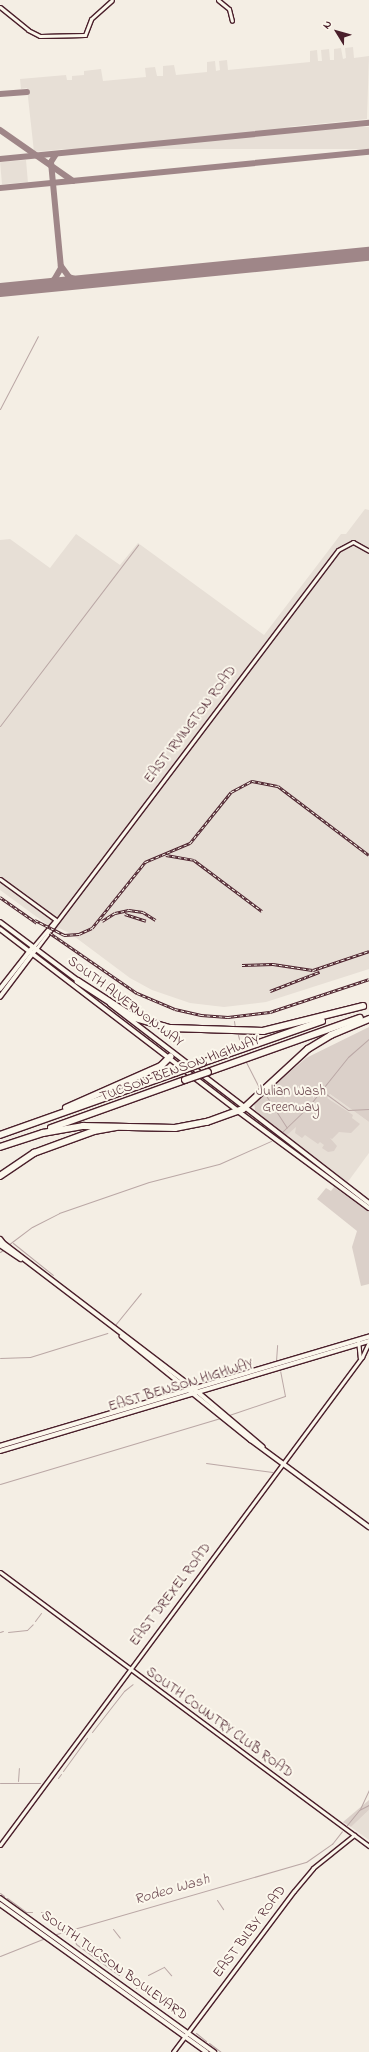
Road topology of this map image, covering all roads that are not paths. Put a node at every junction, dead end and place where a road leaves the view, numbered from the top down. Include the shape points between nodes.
1 (112, 0) edge
2 (218, 0) edge
3 (0, 7) edge
4 (232, 21) dead end
5 (369, 551) edge
6 (0, 879) edge
7 (47, 913) junction
8 (56, 920) junction
9 (0, 922) edge
10 (50, 925) junction
11 (0, 929) edge
12 (33, 950) junction
13 (78, 981) junction
14 (0, 989) edge
15 (0, 997) edge
16 (366, 1005) edge
17 (369, 1015) edge
18 (369, 1019) edge
19 (170, 1057) junction
20 (244, 1107) junction
21 (238, 1111) junction
22 (36, 1122) junction
23 (137, 1126) junction
24 (0, 1135) edge
25 (0, 1146) edge
26 (0, 1176) edge
27 (369, 1203) edge
28 (369, 1208) edge
29 (1, 1243) edge
30 (122, 1336) junction
31 (369, 1337) edge
32 (369, 1341) edge
33 (358, 1342) junction
34 (360, 1360) junction
35 (176, 1379) junction
36 (218, 1386) junction
37 (194, 1389) junction
38 (190, 1390) junction
39 (199, 1392) junction
40 (194, 1394) junction
41 (174, 1395) junction
42 (211, 1402) junction
43 (115, 1415) junction
44 (0, 1446) edge
45 (263, 1447) junction
46 (0, 1451) edge
47 (283, 1463) junction
48 (369, 1527) edge
49 (0, 1572) edge
50 (129, 1670) junction
51 (354, 1835) junction
52 (0, 1845) edge
53 (369, 1846) edge
54 (0, 1898) edge
55 (0, 1904) edge
56 (187, 2035) junction
57 (174, 2052) edge
58 (207, 2052) edge
59 (214, 2052) edge

1 - 3 street via 91,19 85,35 40,36 28,30
2 - 4 street via 230,9
5 - 8 street, EAST IRVINGTON ROAD via 353,542 344,544
6 - 7 street
7 - 8 street
7 - 10 street
8 - 10 street, EAST IRVINGTON ROAD
8 - 12 street, EAST IRVINGTON ROAD
9 - 12 main road, SOUTH ALVERNON WAY
10 - 12 street, EAST IRVINGTON ROAD
11 - 12 main road, SOUTH ALVERNON WAY
12 - 13 main road, SOUTH ALVERNON WAY
12 - 14 main road, EAST IRVINGTON ROAD
12 - 15 main road, EAST IRVINGTON ROAD
12 - 19 main road, SOUTH ALVERNON WAY
13 - 16 highway via 135,1018 170,1028 263,1031
13 - 20 main road, SOUTH ALVERNON WAY
16 - 22 highway, TUCSON–BENSON HIGHWAY, bridge
17 - 25 highway, TUCSON–BENSON HIGHWAY, bridge
18 - 20 highway via 331,1035 308,1049
19 - 21 main road, SOUTH ALVERNON WAY
19 - 22 highway via 161,1066
20 - 21 highway
20 - 27 main road, SOUTH ALVERNON WAY
21 - 23 highway via 183,1127
21 - 28 main road, SOUTH ALVERNON WAY
22 - 24 highway, TUCSON–BENSON HIGHWAY
23 - 25 highway via 98,1124 65,1128
23 - 26 highway via 102,1129 63,1142 26,1157
29 - 30 main road
30 - 35 main road
30 - 37 main road
31 - 33 main road, EAST BENSON HIGHWAY
32 - 33 main road, EAST BENSON HIGHWAY
32 - 34 street, EAST DREXEL ROAD
33 - 34 street
33 - 36 main road, EAST BENSON HIGHWAY
33 - 37 main road, EAST BENSON HIGHWAY
34 - 47 street, EAST DREXEL ROAD
35 - 38 main road
35 - 41 main road via 181,1389
36 - 39 main road, EAST BENSON HIGHWAY
36 - 42 main road via 208,1392
37 - 38 main road, EAST BENSON HIGHWAY
37 - 39 main road
38 - 40 main road
38 - 41 main road, EAST BENSON HIGHWAY
39 - 40 main road, EAST BENSON HIGHWAY
39 - 42 main road
40 - 43 main road, EAST BENSON HIGHWAY
40 - 45 main road
41 - 43 main road, EAST BENSON HIGHWAY
42 - 45 main road
43 - 44 main road, EAST BENSON HIGHWAY
43 - 46 main road, EAST BENSON HIGHWAY
45 - 47 main road
47 - 48 main road
47 - 50 street, EAST DREXEL ROAD
49 - 50 street, SOUTH COUNTRY CLUB ROAD
50 - 51 street, SOUTH COUNTRY CLUB ROAD
50 - 52 street, EAST DREXEL ROAD
51 - 53 street, SOUTH COUNTRY CLUB ROAD
51 - 56 street, EAST BILBY ROAD via 312,1869
54 - 56 main road, SOUTH TUCSON BOULEVARD
55 - 56 main road, SOUTH TUCSON BOULEVARD
56 - 57 street, EAST BILBY ROAD
56 - 58 main road, SOUTH TUCSON BOULEVARD
56 - 59 main road, SOUTH TUCSON BOULEVARD

